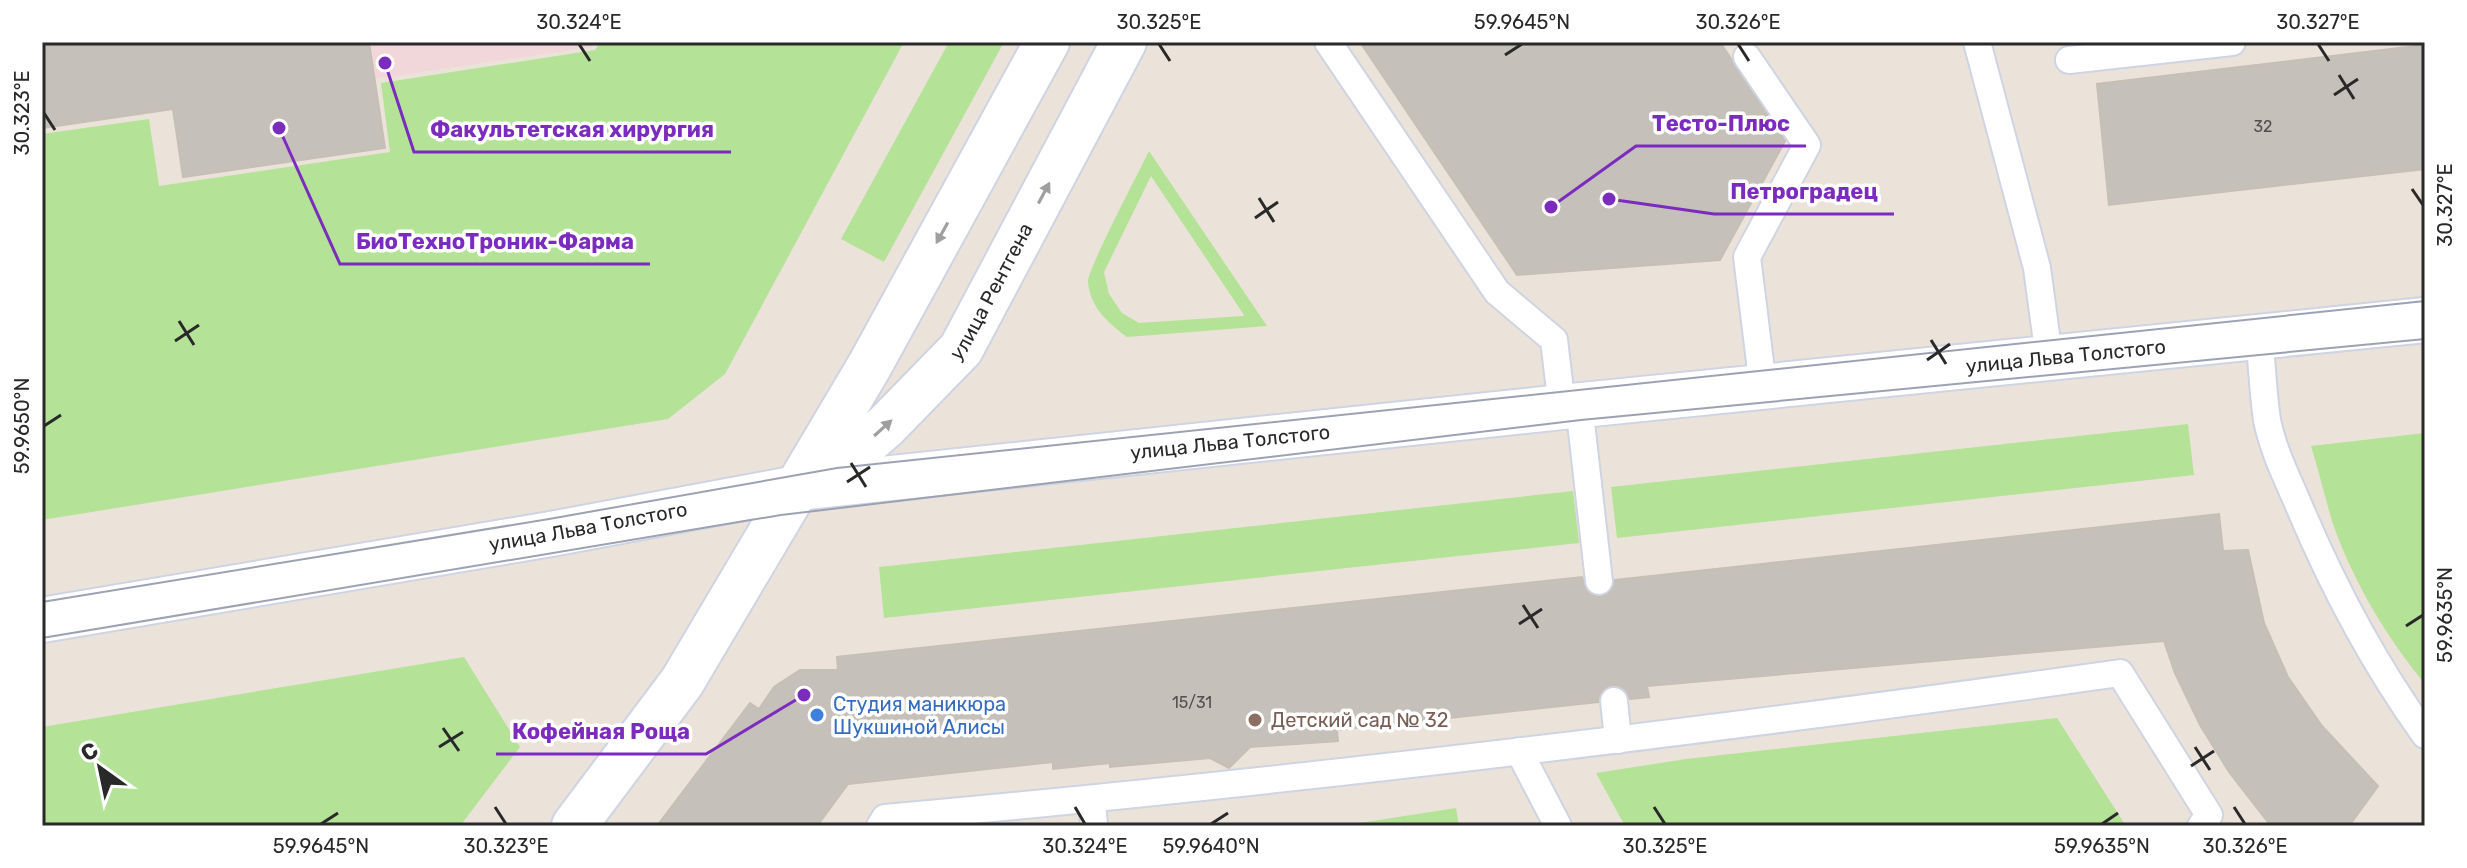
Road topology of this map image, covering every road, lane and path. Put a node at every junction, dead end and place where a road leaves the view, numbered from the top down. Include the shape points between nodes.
1 (1047, 42) edge
2 (1124, 42) edge
3 (1328, 42) edge
4 (1977, 42) edge
5 (2232, 42) edge
6 (1747, 57) dead end
7 (2069, 60) dead end
8 (2425, 320) edge
9 (2259, 335) junction
10 (2049, 357) junction
11 (1763, 386) junction
12 (1571, 406) junction
13 (797, 488) junction
14 (1599, 581) dead end
15 (42, 620) edge
16 (1614, 701) dead end
17 (2425, 735) edge
18 (1618, 740) junction
19 (1519, 751) junction
20 (1092, 800) junction
21 (574, 826) edge
22 (880, 826) edge
23 (1094, 826) edge
24 (1558, 826) edge
25 (2201, 826) edge

1 -> 13 street
13 -> 2 street, улица Рентгена via 837,468 961,349
3 - 12 lane via 1497,292 1554,340
4 - 10 lane via 2037,268
5 - 7 lane
6 - 11 lane via 1807,145 1747,257
8 - 9 street, улица Льва Толстого
9 - 10 street, улица Льва Толстого
9 - 17 lane via 2276,453 2361,636
10 - 11 street, улица Льва Толстого
11 - 12 street, улица Льва Толстого
12 - 13 street, улица Льва Толстого
12 - 14 lane
13 - 15 street, улица Льва Толстого
13 - 21 street via 682,682
16 - 18 lane
18 - 19 lane
18 - 25 lane via 2120,673 2209,815
19 - 20 lane
19 - 24 lane
20 - 22 lane via 885,818
20 - 23 lane

